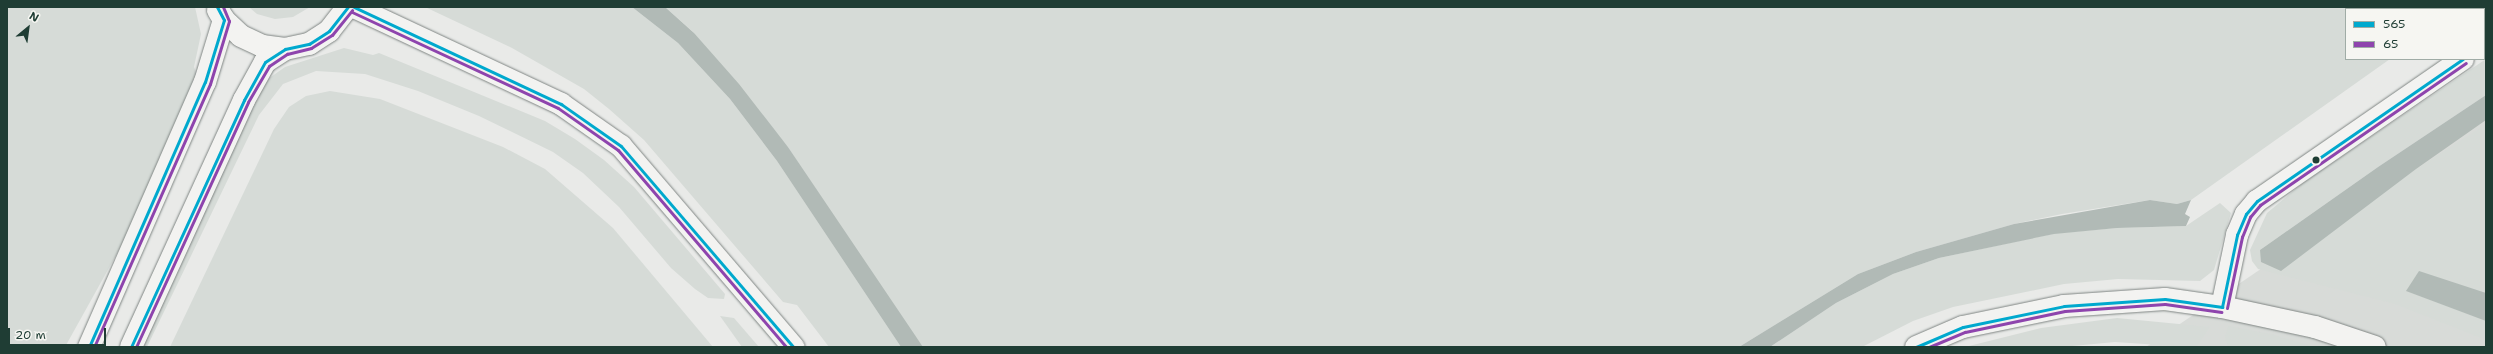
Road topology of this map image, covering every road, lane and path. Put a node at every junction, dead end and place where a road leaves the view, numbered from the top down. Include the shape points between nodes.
1 (348, 7) edge
2 (354, 7) edge
3 (220, 14) edge
4 (285, 49) junction
5 (2462, 60) edge
6 (2222, 307) junction
7 (89, 347) edge
8 (132, 347) edge
9 (793, 347) edge
10 (1916, 347) edge
11 (2375, 347) edge

1 - 4 main road via 329,31 309,44
2 - 9 main road via 561,104 621,146
3 - 4 main road via 241,36 262,46
3 - 7 main road via 206,82
4 - 8 main road via 265,62 244,100
5 - 6 main road via 2257,201 2246,214 2237,235
6 - 10 main road via 2165,299 2064,306 1963,327
6 - 11 main road via 2315,327

